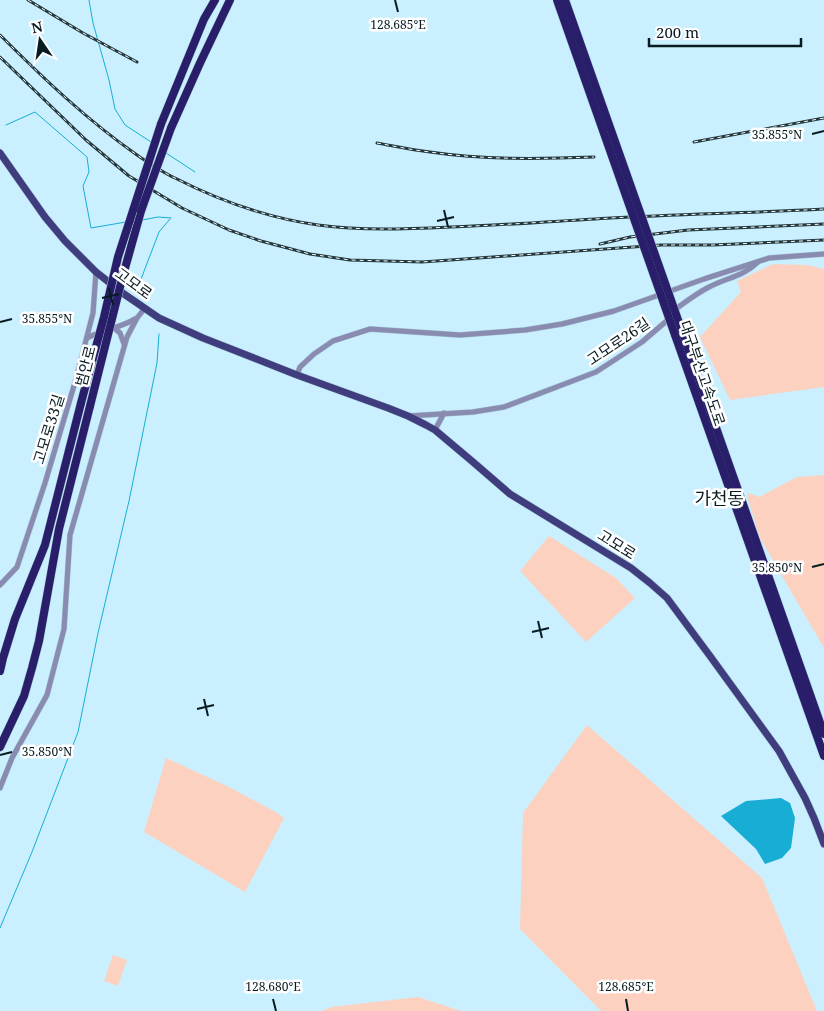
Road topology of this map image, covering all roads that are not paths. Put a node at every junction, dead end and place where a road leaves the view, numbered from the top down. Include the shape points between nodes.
1 (215, 0) edge
2 (230, 0) edge
3 (557, 0) edge
4 (565, 0) edge
5 (0, 153) edge
6 (824, 254) edge
7 (758, 261) junction
8 (96, 272) junction
9 (145, 308) junction
10 (137, 318) junction
11 (113, 328) junction
12 (679, 335) junction
13 (87, 338) junction
14 (124, 345) junction
15 (298, 375) junction
16 (444, 413) junction
17 (408, 416) junction
18 (435, 430) junction
19 (741, 509) junction
20 (0, 585) edge
21 (0, 672) edge
22 (824, 734) edge
23 (0, 747) edge
24 (824, 756) edge
25 (0, 788) edge
26 (824, 844) edge

1 - 21 highway, 범안로, bridge via 161,124 118,257 45,544 15,619
2 - 23 highway, 범안로, bridge via 171,128 141,211 59,529 32,668 24,696
3 - 12 highway, 대구부산고속도로, bridge
4 - 12 highway, 대구부산고속도로, bridge
5 - 8 main road, 고모로 via 45,217
6 - 7 street
7 - 15 street via 614,310 562,324 460,335 370,329 333,342 314,354 300,367
7 - 16 street, 고모로26길 via 751,269 709,287 683,304 642,342 596,372 504,407
8 - 9 main road, 고모로
8 - 13 street, 고모로33길 via 95,304
9 - 10 street
9 - 15 main road, 고모로 via 202,338
10 - 11 street
10 - 14 street
11 - 13 street
11 - 14 street via 120,333
12 - 19 highway, 대구부산고속도로
13 - 20 street, 고모로33길 via 16,567
14 - 25 street via 70,536 64,629 47,695 12,758
15 - 17 main road, 고모로
16 - 17 street, 고모로26길
16 - 18 street
17 - 18 main road, 고모로
18 - 26 main road, 고모로 via 510,494 631,568 667,598 779,751 805,798
19 - 22 highway, 대구부산고속도로
19 - 24 highway, 대구부산고속도로

